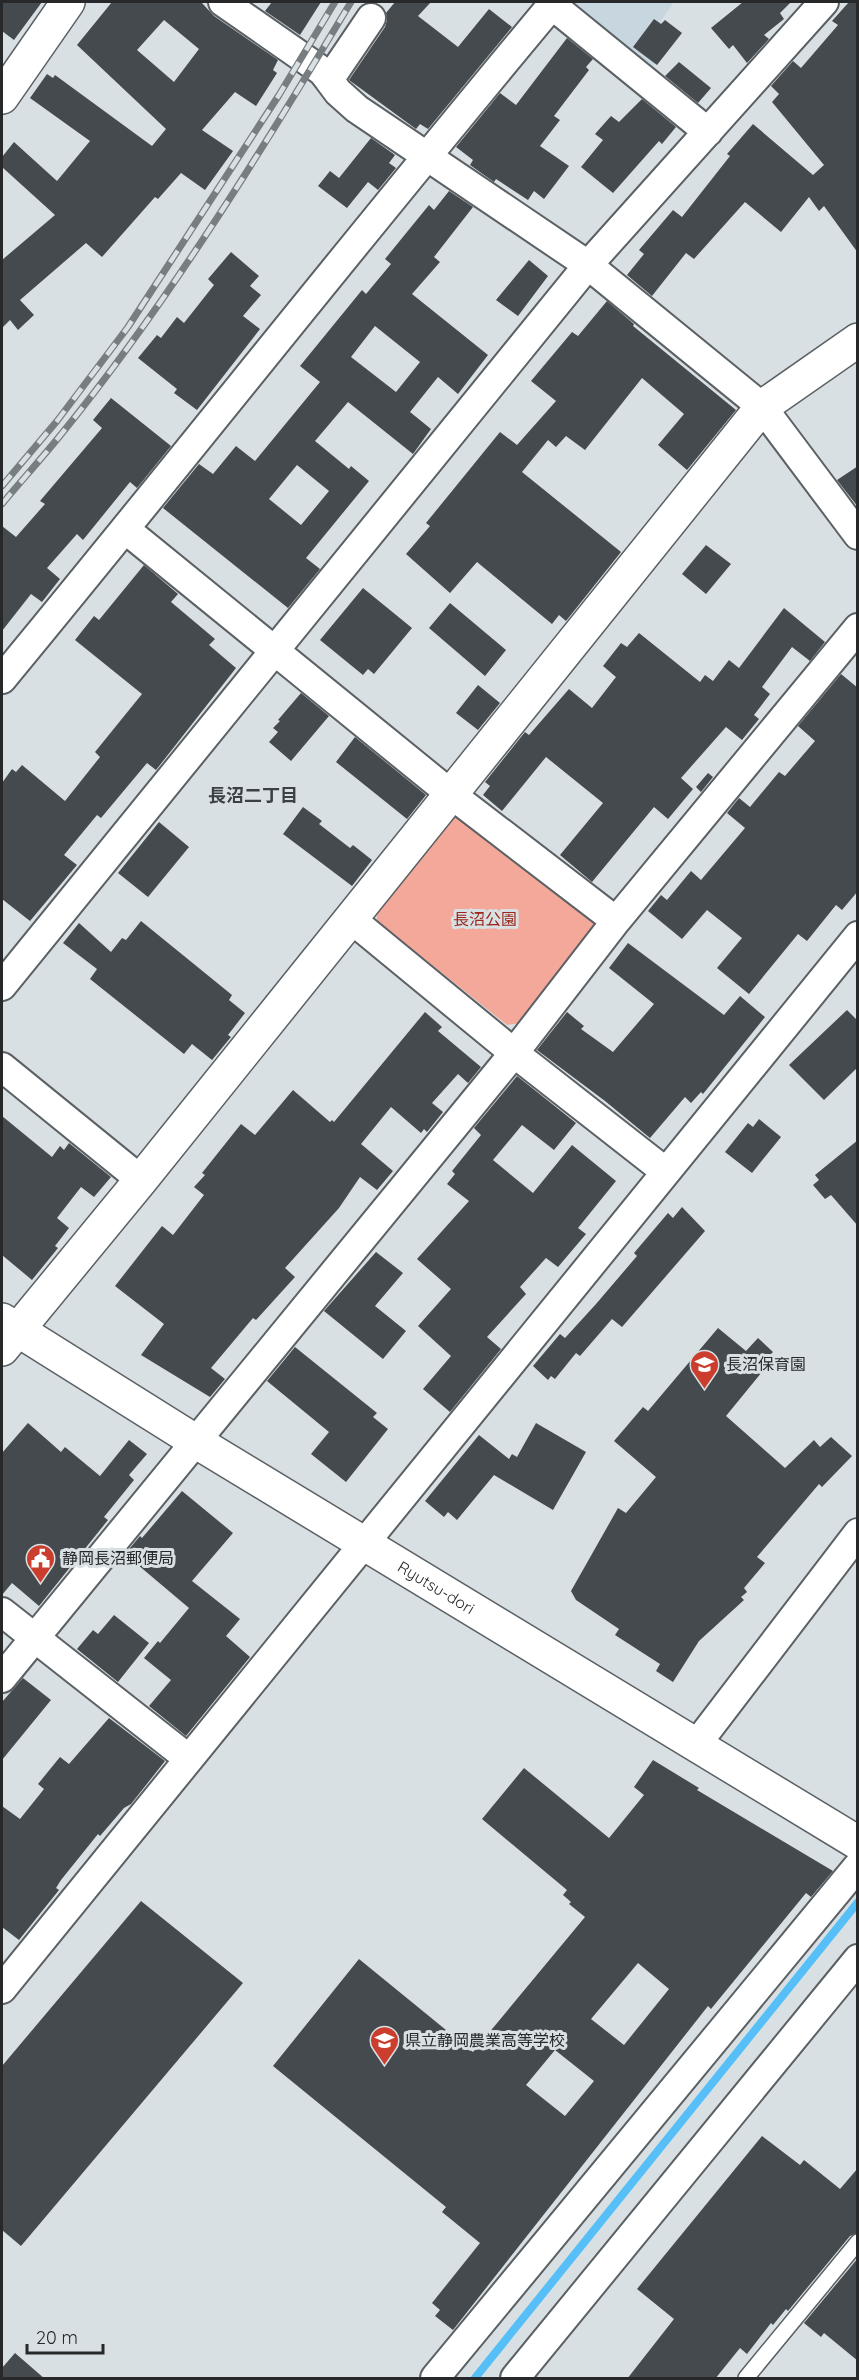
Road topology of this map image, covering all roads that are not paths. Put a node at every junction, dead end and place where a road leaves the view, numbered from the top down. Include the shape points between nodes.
1 (68, 2) edge
2 (223, 2) edge
3 (824, 2) edge
4 (371, 18) dead end
5 (329, 80) junction
6 (2, 97) edge
7 (708, 132) junction
8 (426, 155) junction
9 (588, 265) junction
10 (858, 340) edge
11 (762, 407) junction
12 (125, 529) junction
13 (858, 535) edge
14 (858, 628) edge
15 (274, 649) junction
16 (2, 679) edge
17 (452, 795) junction
18 (351, 920) junction
19 (616, 921) junction
20 (858, 936) edge
21 (2, 986) edge
22 (514, 1053) junction
23 (2, 1067) edge
24 (666, 1172) junction
25 (141, 1180) junction
26 (7, 1333) edge
27 (195, 1441) junction
28 (858, 1533) edge
29 (366, 1543) junction
30 (2, 1612) edge
31 (33, 1638) junction
32 (2, 1678) edge
33 (696, 1745) junction
34 (189, 1760) junction
35 (858, 1843) edge
36 (858, 1866) edge
37 (858, 1959) edge
38 (2, 1989) edge
39 (858, 2242) edge
40 (435, 2379) edge
41 (515, 2379) edge
42 (746, 2379) edge

1 - 6 street
2 - 5 street via 322,71
3 - 7 street
4 - 5 street
5 - 8 street via 357,110
7 - 8 street via 552,5
7 - 9 street
8 - 9 street
8 - 12 street
9 - 11 street
9 - 15 street
10 - 11 street
11 - 13 street
11 - 17 street
12 - 15 street
12 - 16 street
14 - 19 street
15 - 17 street
15 - 21 street
17 - 18 street
17 - 19 street
18 - 22 street
18 - 25 street
19 - 22 street
20 - 24 street
22 - 24 street
22 - 27 street
23 - 25 street
24 - 29 street
25 - 26 street
26 - 27 street, Ryutsu-dori
27 - 29 street, Ryutsu-dori
27 - 31 street
28 - 33 street
29 - 33 street, Ryutsu-dori
29 - 34 street
30 - 31 street
31 - 32 street
31 - 34 street
33 - 35 street, Ryutsu-dori
34 - 38 street
36 - 40 street
37 - 41 street
39 - 42 lane

